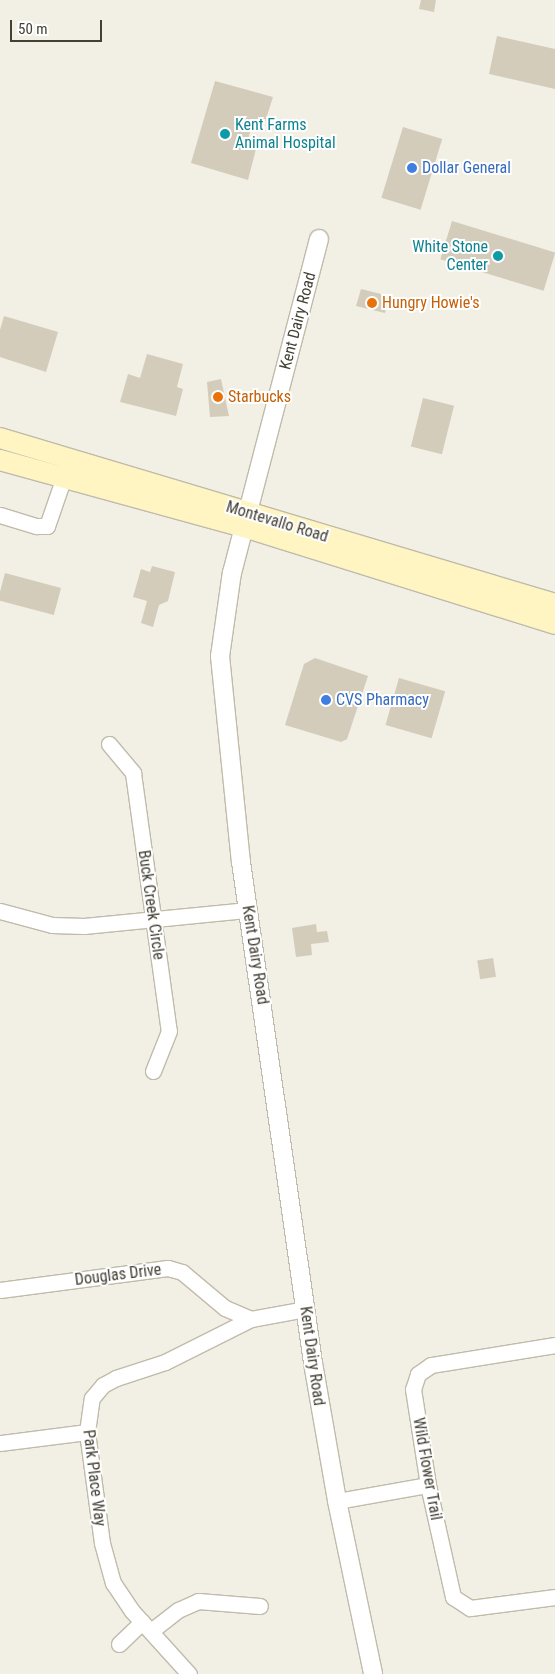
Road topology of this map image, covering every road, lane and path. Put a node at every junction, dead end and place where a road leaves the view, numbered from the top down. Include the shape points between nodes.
1 (319, 240) dead end
2 (0, 438) edge
3 (70, 459) junction
4 (0, 460) edge
5 (63, 478) junction
6 (0, 515) edge
7 (246, 520) junction
8 (555, 604) edge
9 (555, 624) edge
10 (108, 744) dead end
11 (248, 910) junction
12 (0, 911) edge
13 (153, 920) junction
14 (154, 1071) dead end
15 (0, 1290) edge
16 (306, 1309) junction
17 (251, 1319) junction
18 (555, 1345) edge
19 (87, 1432) junction
20 (0, 1443) edge
21 (428, 1485) junction
22 (337, 1501) junction
23 (555, 1597) edge
24 (260, 1606) dead end
25 (147, 1627) junction
26 (119, 1644) dead end
27 (189, 1674) edge
28 (374, 1674) edge

1 - 7 street, Kent Dairy Road
2 - 3 main road, Montevallo Road
3 - 5 street
3 - 7 main road, Montevallo Road
4 - 5 main road, Montevallo Road
5 - 6 street via 47,526 36,526
5 - 7 main road, Montevallo Road
7 - 8 main road, Montevallo Road
7 - 9 main road, Montevallo Road
7 - 11 street, Kent Dairy Road via 232,572 220,656 227,747
10 - 13 street, Buck Creek Circle via 133,774
11 - 13 street
11 - 16 street, Kent Dairy Road
12 - 13 street via 52,925 84,926
13 - 14 street, Buck Creek Circle via 169,1031
15 - 17 street, Douglas Drive via 168,1268 182,1272 225,1308
16 - 17 street, Park Place Way
16 - 22 street, Kent Dairy Road
17 - 19 street, Park Place Way via 166,1362 133,1370 103,1385 92,1398
18 - 21 street, Wild Flower Trail via 443,1362 418,1374 414,1395
19 - 20 street
19 - 25 street, Park Place Way via 108,1570 120,1595
21 - 22 street
21 - 23 street, Wild Flower Trail via 448,1587 459,1603 479,1608
22 - 28 street, Kent Dairy Road
24 - 25 street via 198,1601
25 - 26 street
25 - 27 street, Park Place Way

